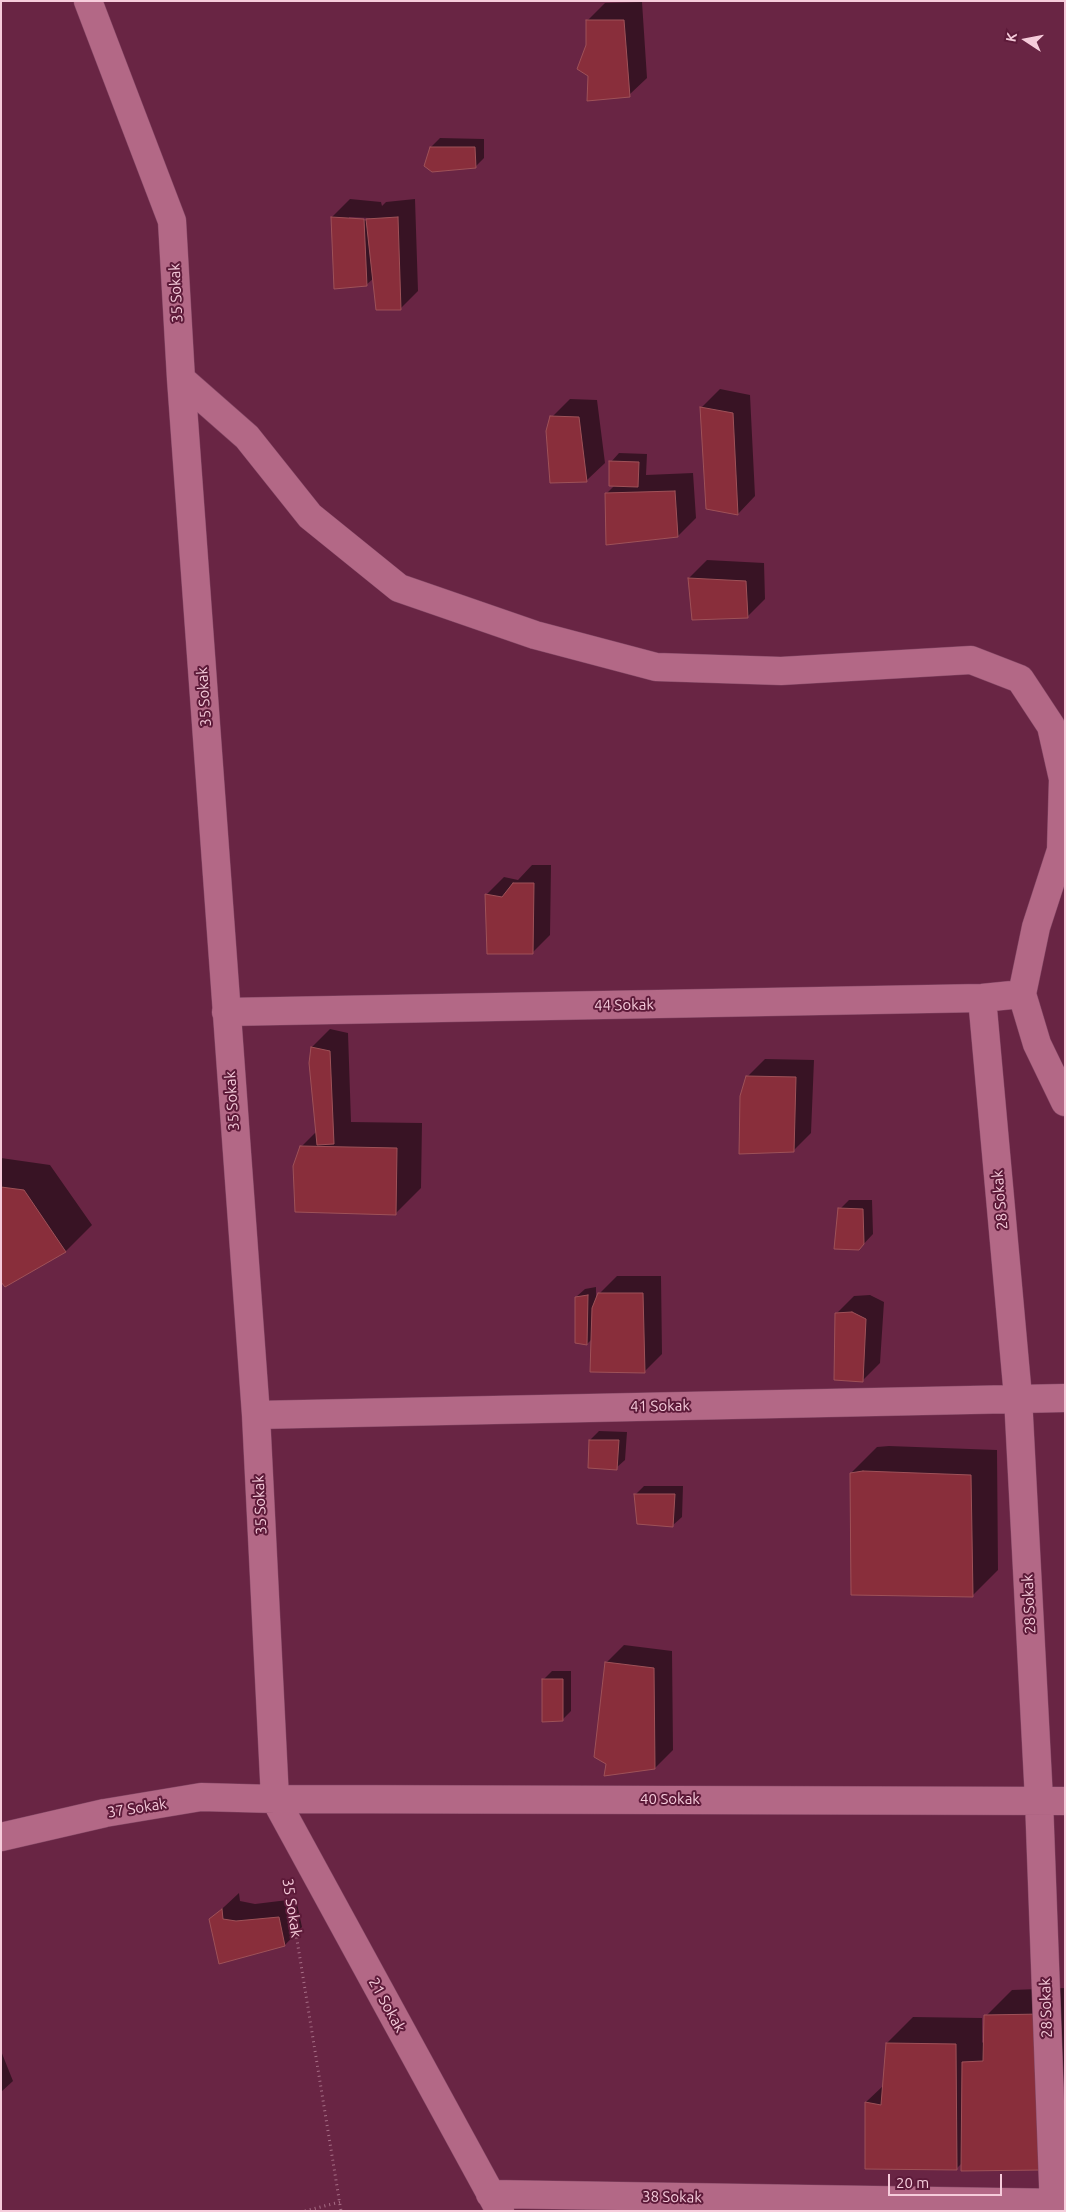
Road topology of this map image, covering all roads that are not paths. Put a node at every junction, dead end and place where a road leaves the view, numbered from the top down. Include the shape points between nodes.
1 (88, 1) edge
2 (181, 379) junction
3 (1022, 994) junction
4 (982, 998) junction
5 (226, 1012) junction
6 (1065, 1102) edge
7 (1018, 1397) junction
8 (1065, 1398) edge
9 (256, 1415) junction
10 (274, 1799) junction
11 (1052, 1800) edge
12 (1, 1836) edge
13 (495, 2202) edge
14 (1057, 2206) edge

1 - 2 street, 35 Sokak via 172,221
2 - 3 street via 247,437 310,516 399,588 535,635 656,667 781,670 971,660 1020,679 1051,726 1063,779 1061,850 1036,927
2 - 5 street, 35 Sokak
3 - 4 street, 44 Sokak
3 - 6 street via 1036,1044
4 - 5 street, 44 Sokak
4 - 7 street, 28 Sokak
5 - 9 street, 35 Sokak
7 - 8 street, 41 Sokak
7 - 9 street, 41 Sokak
7 - 11 street, 28 Sokak
9 - 10 street, 35 Sokak
10 - 11 street, 40 Sokak
10 - 12 street, 37 Sokak via 201,1797 105,1812
10 - 13 street, 21 Sokak
11 - 14 street, 28 Sokak
13 - 14 street, 38 Sokak

